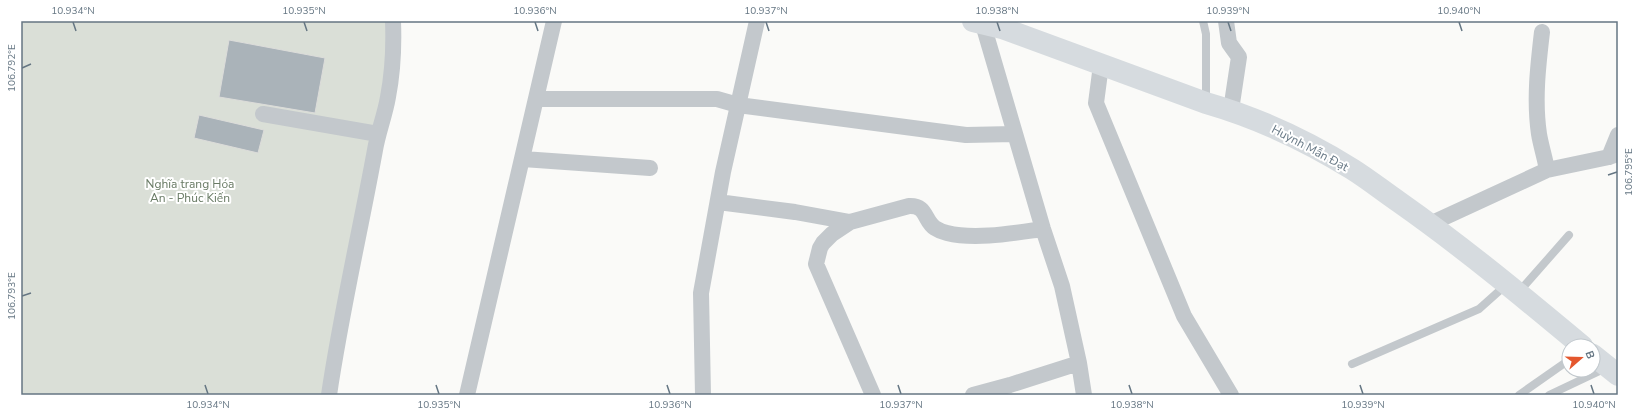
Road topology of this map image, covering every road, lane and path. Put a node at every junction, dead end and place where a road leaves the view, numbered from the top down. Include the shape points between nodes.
1 (393, 21) edge
2 (554, 21) edge
3 (757, 21) edge
4 (1203, 21) edge
5 (1226, 21) edge
6 (979, 22) edge
7 (1542, 32) dead end
8 (1101, 64) junction
9 (536, 99) junction
10 (1206, 103) junction
11 (738, 105) junction
12 (1231, 110) junction
13 (263, 114) dead end
14 (378, 134) junction
15 (1014, 134) junction
16 (1618, 135) edge
17 (1613, 156) edge
18 (522, 159) junction
19 (650, 168) dead end
20 (1547, 170) junction
21 (718, 202) junction
22 (850, 222) junction
23 (1430, 224) junction
24 (1043, 230) junction
25 (1569, 235) dead end
26 (1513, 288) junction
27 (1572, 338) edge
28 (1079, 363) junction
29 (1352, 364) dead end
30 (1561, 365) edge
31 (1606, 366) edge
32 (329, 395) edge
33 (467, 395) edge
34 (703, 395) edge
35 (873, 395) edge
36 (973, 395) edge
37 (1084, 395) edge
38 (1231, 395) edge
39 (1518, 395) edge
40 (1549, 395) edge

1 - 14 street via 394,58 388,98
2 - 9 street
3 - 11 street
4 - 10 lane via 1206,34
5 - 12 street via 1230,43 1238,57
6 - 8 main road, Huỳnh Mẫn Đạt
6 - 15 street
7 - 20 street via 1537,107 1539,134
8 - 10 main road, Huỳnh Mẫn Đạt
8 - 38 street via 1096,103 1184,316
9 - 11 street via 717,99
9 - 18 street
10 - 12 main road, Huỳnh Mẫn Đạt
11 - 15 street via 966,135
11 - 21 street
12 - 23 main road, Huỳnh Mẫn Đạt via 1289,134 1352,169
13 - 14 street
14 - 32 street via 337,341
15 - 24 street
16 - 17 street
17 - 20 street
18 - 19 street
18 - 33 street
20 - 23 street
21 - 22 street
21 - 34 street via 701,293
22 - 24 street via 916,206 934,228 947,233 992,235
22 - 35 street via 823,243 816,264
23 - 26 main road, Huỳnh Mẫn Đạt
24 - 28 street via 1062,286
25 - 26 lane
26 - 27 main road, Huỳnh Mẫn Đạt
26 - 29 lane via 1479,309
28 - 36 street
28 - 37 street
30 - 39 lane
31 - 40 lane

